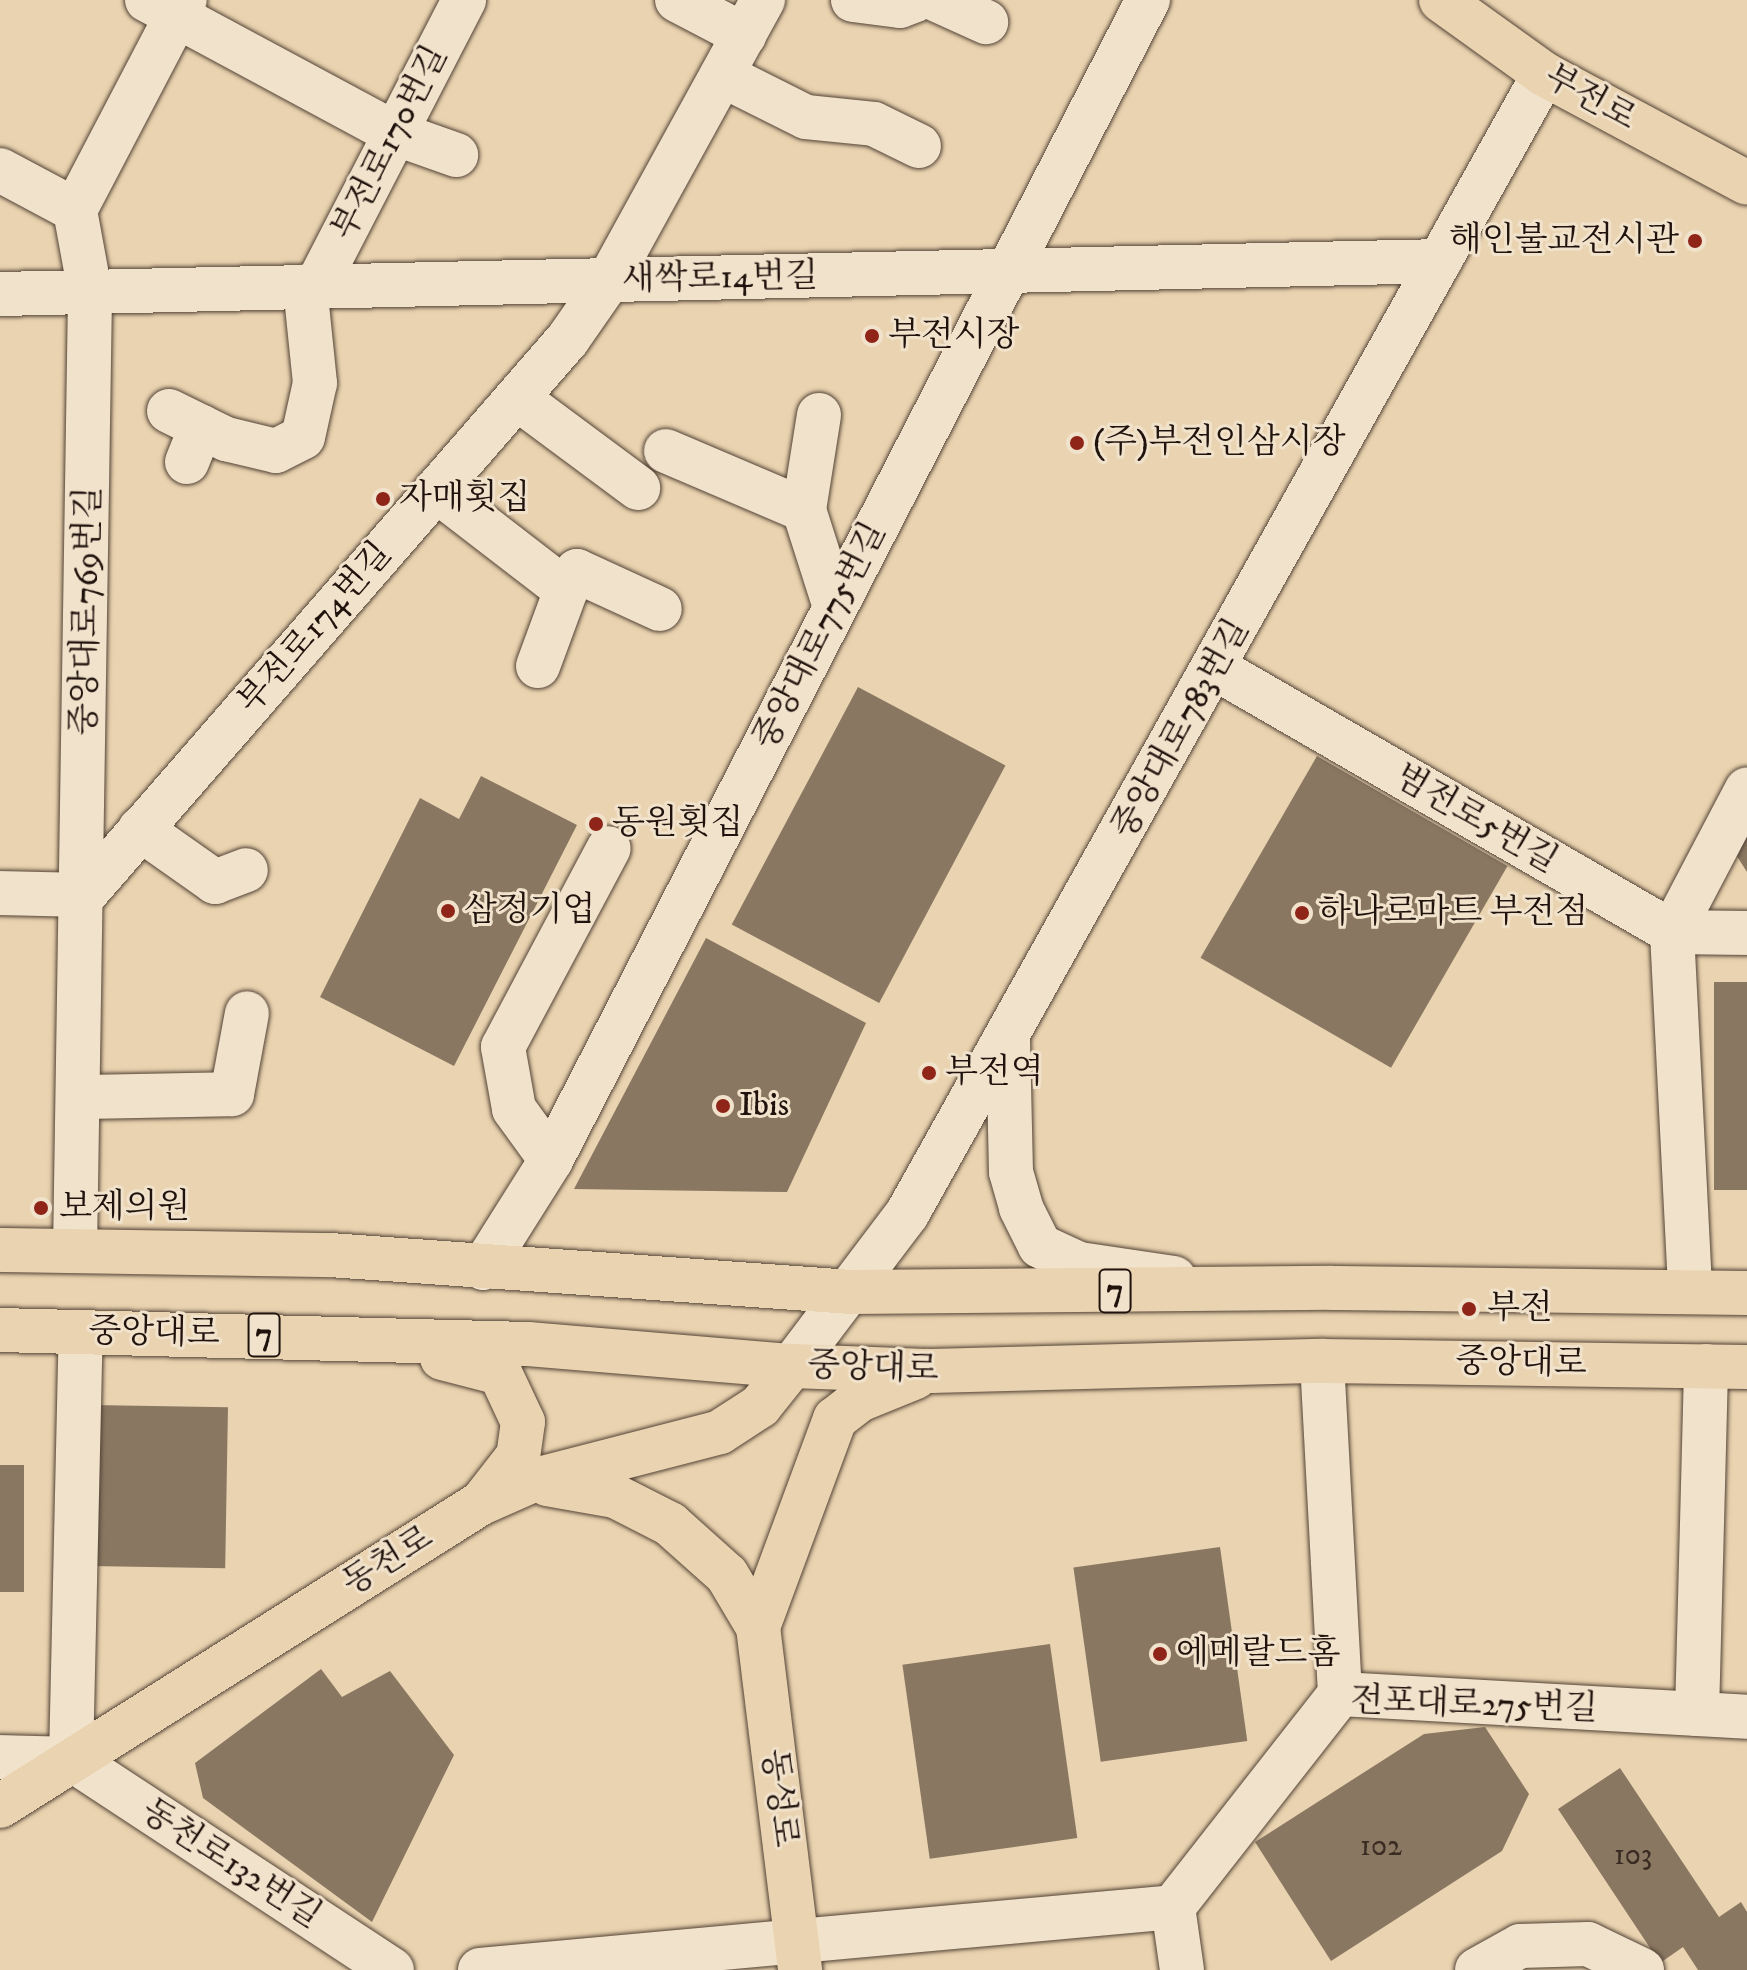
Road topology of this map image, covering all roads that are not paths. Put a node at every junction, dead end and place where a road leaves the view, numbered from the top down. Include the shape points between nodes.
1 (464, 0) edge
2 (677, 0) edge
3 (853, 0) edge
4 (1148, 0) edge
5 (1441, 0) edge
6 (918, 2) edge
7 (170, 6) edge
8 (753, 18) edge
9 (986, 22) dead end
10 (1544, 74) junction
11 (722, 75) junction
12 (394, 133) junction
13 (919, 146) dead end
14 (456, 155) dead end
15 (0, 170) edge
16 (1747, 183) edge
17 (75, 210) junction
18 (1440, 261) junction
19 (1011, 271) junction
20 (609, 280) junction
21 (311, 287) junction
22 (90, 292) junction
23 (0, 294) edge
24 (517, 398) junction
25 (819, 415) dead end
26 (186, 433) dead end
27 (666, 451) dead end
28 (638, 488) dead end
29 (436, 490) junction
30 (804, 510) junction
31 (566, 590) junction
32 (835, 607) junction
33 (660, 609) dead end
34 (538, 666) dead end
35 (1215, 668) junction
36 (1747, 789) edge
37 (140, 829) junction
38 (609, 848) dead end
39 (246, 870) dead end
40 (0, 893) edge
41 (84, 895) junction
42 (1672, 932) junction
43 (1747, 933) edge
44 (247, 1013) dead end
45 (1008, 1039) junction
46 (81, 1097) junction
47 (551, 1160) junction
48 (0, 1250) edge
49 (75, 1251) junction
50 (483, 1268) junction
51 (1227, 1291) junction
52 (851, 1292) junction
53 (1690, 1292) junction
54 (1747, 1293) edge
55 (0, 1330) edge
56 (81, 1332) junction
57 (334, 1336) junction
58 (1322, 1361) junction
59 (792, 1366) junction
60 (1727, 1366) edge
61 (931, 1371) junction
62 (531, 1481) junction
63 (481, 1503) junction
64 (758, 1627) junction
65 (1340, 1694) junction
66 (1697, 1714) junction
67 (1747, 1717) edge
68 (0, 1757) edge
69 (71, 1759) junction
70 (0, 1806) edge
71 (1173, 1907) junction
72 (799, 1955) edge
73 (392, 1970) edge
74 (480, 1970) edge
75 (1182, 1970) edge
76 (1477, 1970) edge
77 (1642, 1970) edge

1 - 12 street, 부전로170번길
2 - 8 street
3 - 6 street
4 - 19 street, 중앙대로775번길
5 - 10 main road, 부전로
6 - 9 street
7 - 12 street
7 - 17 street
8 - 11 street, 부전로174번길
10 - 16 main road, 부전로
10 - 18 street, 중앙대로783번길
11 - 13 street via 806,117 874,124
11 - 20 street, 부전로174번길
12 - 14 street
12 - 21 street, 부전로170번길
15 - 17 street
17 - 22 street, 중앙대로769번길
18 - 19 street, 새싹로14번길
18 - 35 street, 중앙대로783번길
19 - 20 street, 새싹로14번길
19 - 32 street, 중앙대로775번길
20 - 21 street, 새싹로14번길
20 - 24 street, 부전로174번길
21 - 22 street, 새싹로14번길
21 - 26 street via 315,383 303,437 276,451
22 - 23 street, 새싹로14번길
22 - 41 street, 중앙대로769번길
24 - 28 street
24 - 29 street, 부전로174번길
25 - 30 street
27 - 30 street
29 - 31 street
29 - 37 street, 부전로174번길
30 - 32 street
31 - 33 street via 577,571
31 - 34 street
32 - 47 street, 중앙대로775번길
35 - 42 street, 범전로5번길
35 - 45 street, 중앙대로783번길
36 - 42 street
37 - 39 street via 215,882
37 - 41 street, 부전로174번길
38 - 47 street via 503,1047 514,1109
40 - 41 street
41 - 46 street, 중앙대로769번길
42 - 43 street, 범전로5번길
42 - 53 street
44 - 46 street via 232,1094
45 - 51 street via 1011,1172 1040,1246 1079,1264 1147,1271
45 - 52 street, 중앙대로783번길 via 907,1214
46 - 49 street, 중앙대로769번길
47 - 50 street, 중앙대로775번길
48 - 49 main road, 7
49 - 50 main road, 7 via 330,1255
50 - 52 main road, 7
51 - 52 main road, 7
51 - 53 main road, 7
52 - 59 street, 중앙대로783번길
53 - 54 main road, 7
55 - 56 main road, 중앙대로 / 7
56 - 57 main road, 중앙대로 / 7
56 - 69 street
57 - 59 main road, 중앙대로 / 7 via 601,1349
57 - 63 main road via 463,1360 500,1373 523,1422 518,1456
58 - 60 main road, 중앙대로 / 7
58 - 61 main road, 중앙대로 / 7
58 - 65 street
59 - 61 main road, 중앙대로 / 7
59 - 62 main road, 동천로 via 760,1406 720,1432
60 - 66 street
61 - 64 main road, 동성로 via 859,1400 835,1419
62 - 63 main road, 동천로
62 - 64 main road, 동성로 via 615,1496 670,1524 727,1575
63 - 69 main road, 동천로
64 - 72 main road, 동성로
65 - 66 street, 전포대로275번길
65 - 71 street, 전포대로275번길
66 - 67 street, 전포대로275번길
68 - 69 street
69 - 70 main road, 동천로
69 - 73 street, 동천로132번길
71 - 72 street
71 - 75 street
72 - 74 street
76 - 77 street via 1520,1946 1588,1944

